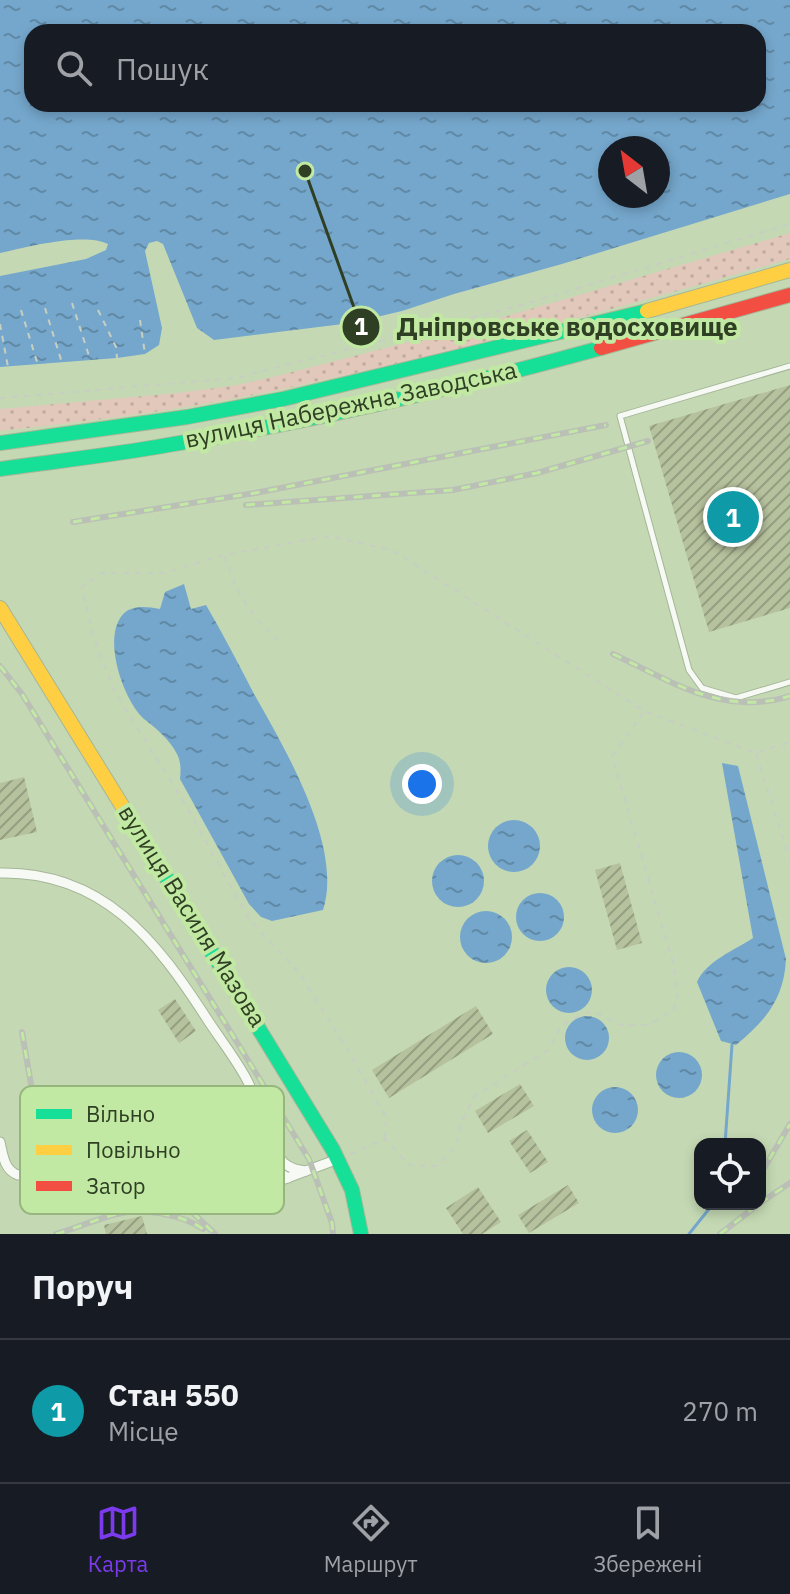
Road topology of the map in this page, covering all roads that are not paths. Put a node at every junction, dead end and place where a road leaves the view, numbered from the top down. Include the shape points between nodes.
1 (790, 270) edge
2 (790, 295) edge
3 (790, 366) edge
4 (0, 443) edge
5 (0, 469) edge
6 (0, 608) edge
7 (6, 628) edge
8 (790, 682) edge
9 (0, 873) edge
10 (249, 1086) edge
11 (0, 1142) edge
12 (338, 1159) junction
13 (284, 1161) edge
14 (306, 1171) junction
15 (20, 1175) edge
16 (284, 1179) edge
17 (361, 1234) edge

1 - 4 main road, вулиця Набережна Заводська via 693,299 298,396
2 - 5 main road, вулиця Набережна Заводська via 507,372 287,422
3 - 8 lane via 620,416 689,670 702,688 736,698
6 - 7 main road, вулиця Василя Мазова
7 - 12 main road, вулиця Василя Мазова
9 - 10 street via 69,882 111,904 146,936 195,1000
11 - 15 street via 6,1165
12 - 14 street
12 - 17 main road, вулиця Василя Мазова via 356,1201
13 - 14 street
14 - 16 street

